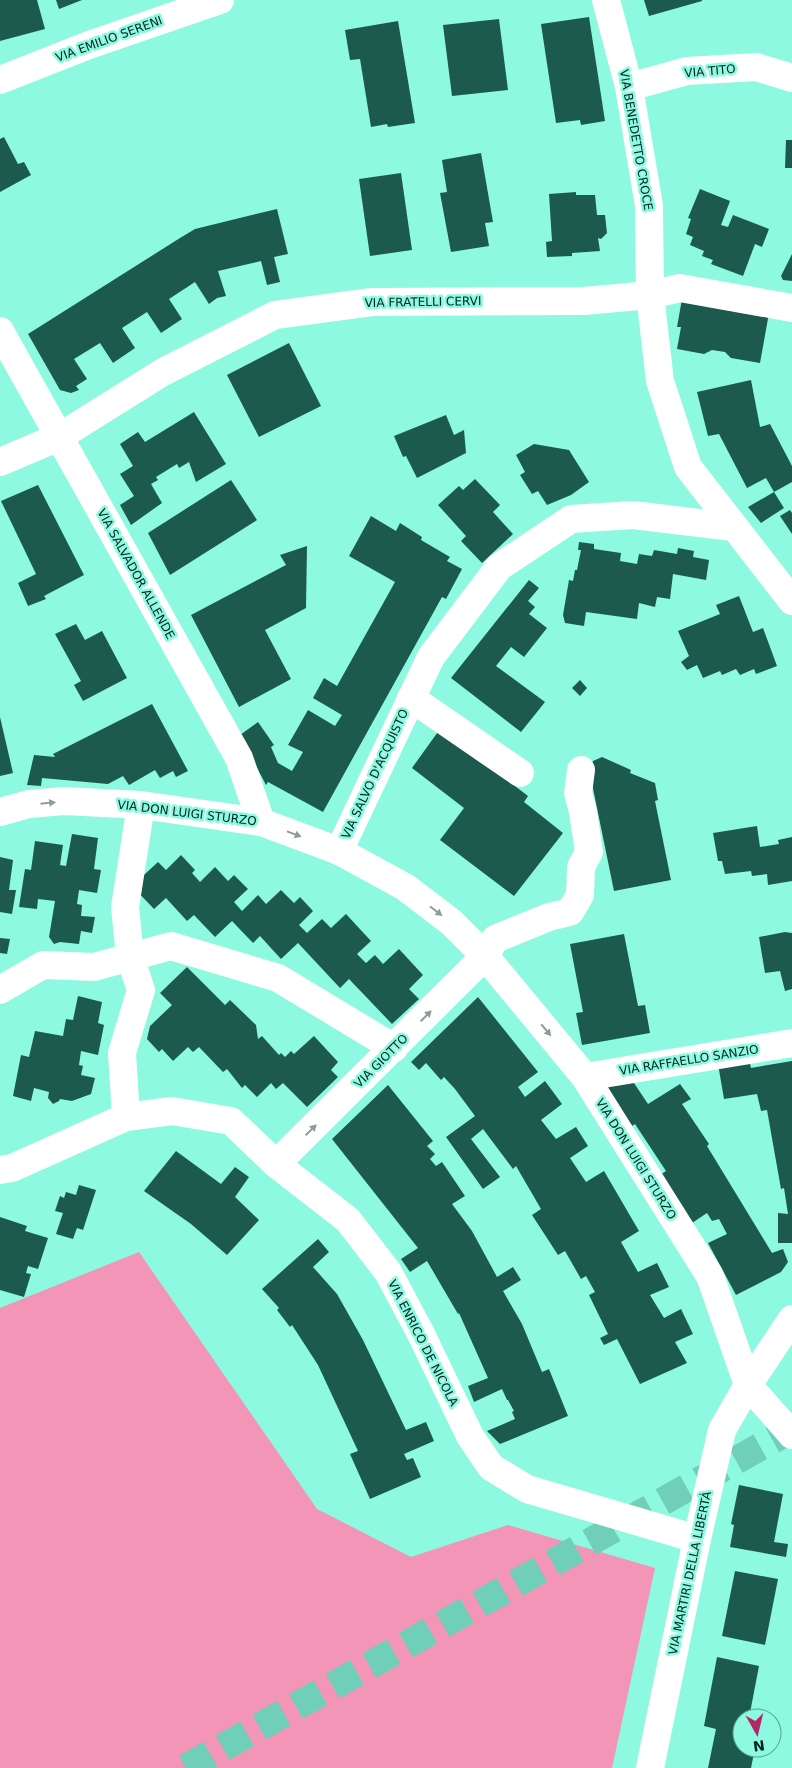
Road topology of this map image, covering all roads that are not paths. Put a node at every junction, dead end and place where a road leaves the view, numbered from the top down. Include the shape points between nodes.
1 (220, 0) edge
2 (606, 0) edge
3 (792, 78) edge
4 (0, 80) edge
5 (629, 87) junction
6 (650, 295) junction
7 (792, 308) edge
8 (0, 331) edge
9 (59, 437) junction
10 (0, 462) edge
11 (733, 526) junction
12 (792, 602) edge
13 (411, 698) junction
14 (581, 770) dead end
15 (520, 773) dead end
16 (141, 805) junction
17 (0, 812) edge
18 (261, 822) junction
19 (340, 851) junction
20 (484, 956) junction
21 (130, 957) junction
22 (0, 990) edge
23 (792, 1043) edge
24 (394, 1048) junction
25 (585, 1077) junction
26 (126, 1118) junction
27 (276, 1164) junction
28 (0, 1170) edge
29 (792, 1319) edge
30 (748, 1385) junction
31 (792, 1435) edge
32 (697, 1539) junction
33 (650, 1768) edge

1 - 4 street, VIA EMILIO SERENI
2 - 5 street, VIA BENEDETTO CROCE
3 - 5 street, VIA TITO via 756,67 687,71
5 - 6 street, VIA BENEDETTO CROCE via 650,206
6 - 7 street, VIA FRATELLI CERVI via 680,288
6 - 9 street, VIA FRATELLI CERVI via 584,302 372,302 275,315 162,372
6 - 11 street, VIA BENEDETTO CROCE via 660,381 688,467
8 - 9 street, VIA SALVADOR ALLENDE
9 - 10 street, VIA FRATELLI CERVI
9 - 18 street, VIA SALVADOR ALLENDE via 239,758
11 - 12 street, VIA BENEDETTO CROCE
11 - 13 street, VIA SALVO D'ACQUISTO via 633,515 571,519 499,567 430,657
13 - 15 street, VIA SALVO D'ACQUISTO
13 - 19 street, VIA SALVO D'ACQUISTO
14 - 20 street via 578,793 589,852 581,867 580,895 570,912 549,917 495,940
17 -> 16 street, VIA DON LUIGI STURZO via 29,804 64,801
16 - 18 street, VIA DON LUIGI STURZO
16 - 21 street via 125,907
18 -> 19 street, VIA DON LUIGI STURZO
19 -> 20 street, VIA DON LUIGI STURZO via 405,887 450,922
24 -> 20 street, VIA GIOTTO
20 -> 25 street, VIA DON LUIGI STURZO
21 - 22 street via 94,967 43,965
21 - 24 street via 171,946 278,978
21 - 26 street via 141,990 122,1054
23 - 25 street, VIA RAFFAELLO SANZIO
27 -> 24 street, VIA GIOTTO
25 - 30 street, VIA DON LUIGI STURZO via 710,1276
26 - 27 street, VIA ENRICO DE NICOLA via 172,1112 231,1121
26 - 28 street, VIA ENRICO DE NICOLA via 12,1168
27 - 32 street, VIA ENRICO DE NICOLA via 348,1220 388,1272 470,1436 491,1467 527,1489
29 - 30 street
30 - 31 street
30 - 32 street, VIA MARTIRI DELLA LIBERTÀ via 722,1430
32 - 33 street, VIA MARTIRI DELLA LIBERTÀ

